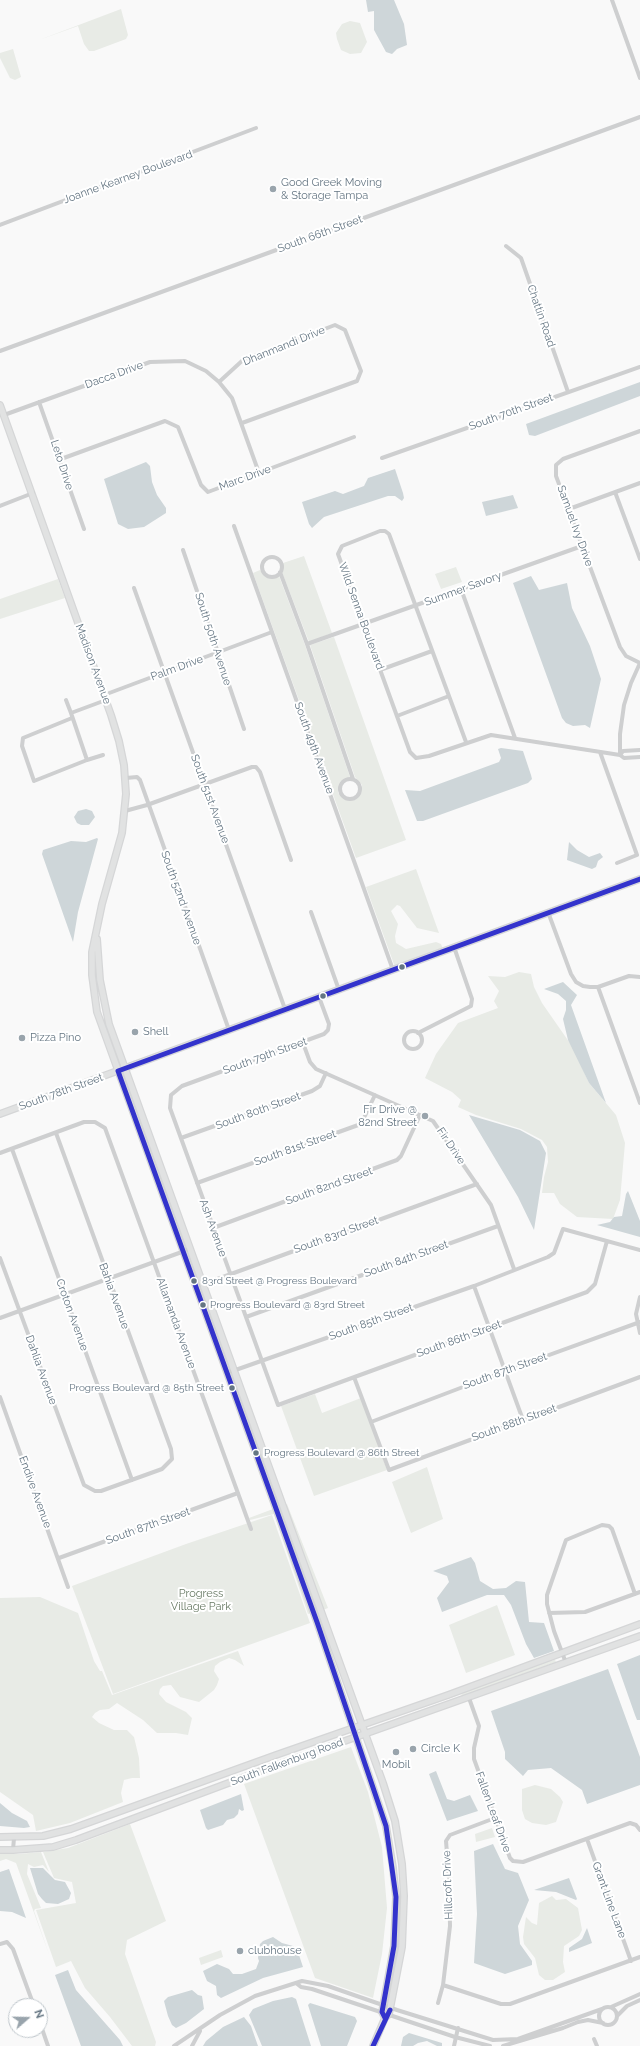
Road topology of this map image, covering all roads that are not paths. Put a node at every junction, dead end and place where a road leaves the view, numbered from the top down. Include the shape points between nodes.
1 (612, 0) edge
2 (640, 78) edge
3 (640, 117) edge
4 (256, 128) dead end
5 (0, 225) edge
6 (506, 246) dead end
7 (0, 351) edge
8 (640, 367) edge
9 (219, 382) junction
10 (568, 392) junction
11 (40, 402) junction
12 (0, 405) edge
13 (4, 415) junction
14 (242, 423) junction
15 (640, 431) edge
16 (354, 437) dead end
17 (382, 458) dead end
18 (61, 459) junction
19 (259, 473) junction
20 (640, 483) edge
21 (615, 492) junction
22 (33, 493) junction
23 (0, 506) edge
24 (569, 509) junction
25 (234, 526) dead end
26 (84, 528) dead end
27 (582, 546) junction
28 (183, 550) dead end
29 (640, 559) edge
30 (280, 572) junction
31 (134, 588) dead end
32 (461, 589) junction
33 (416, 605) junction
34 (364, 625) junction
35 (272, 632) junction
36 (307, 644) junction
37 (432, 651) junction
38 (217, 653) junction
39 (640, 663) edge
40 (380, 670) junction
41 (165, 672) junction
42 (449, 696) junction
43 (105, 698) junction
44 (66, 700) dead end
45 (71, 715) junction
46 (397, 716) junction
47 (244, 729) dead end
48 (515, 738) junction
49 (466, 742) junction
50 (640, 750) edge
51 (600, 752) junction
52 (103, 755) dead end
53 (620, 755) junction
54 (640, 757) edge
55 (87, 760) junction
56 (126, 778) junction
57 (353, 778) junction
58 (205, 784) junction
59 (147, 805) junction
60 (125, 811) junction
61 (291, 860) dead end
62 (617, 863) dead end
63 (640, 879) edge
64 (311, 912) dead end
65 (548, 912) junction
66 (97, 931) junction
67 (454, 947) junction
68 (393, 970) junction
69 (640, 977) edge
70 (598, 987) junction
71 (339, 990) junction
72 (319, 997) junction
73 (286, 1009) junction
74 (229, 1030) junction
75 (418, 1033) junction
76 (303, 1043) junction
77 (125, 1068) junction
78 (118, 1071) junction
79 (326, 1073) junction
80 (171, 1095) joint
81 (375, 1095) junction
82 (640, 1103) edge
83 (0, 1114) edge
84 (420, 1115) junction
85 (56, 1133) junction
86 (181, 1138) junction
87 (12, 1149) junction
88 (0, 1153) edge
89 (157, 1158) junction
90 (150, 1161) junction
91 (197, 1183) junction
92 (477, 1184) junction
93 (498, 1226) junction
94 (213, 1228) junction
95 (607, 1241) junction
96 (190, 1249) junction
97 (640, 1250) edge
98 (183, 1252) junction
99 (0, 1258) edge
100 (154, 1262) junction
101 (514, 1270) junction
102 (230, 1274) junction
103 (108, 1279) junction
104 (203, 1284) junction
105 (474, 1286) junction
106 (196, 1287) junction
107 (64, 1294) junction
108 (640, 1297) edge
109 (19, 1311) junction
110 (246, 1317) junction
111 (0, 1318) edge
112 (638, 1322) edge
113 (489, 1328) junction
114 (640, 1333) edge
115 (261, 1361) junction
116 (234, 1370) junction
117 (505, 1371) junction
118 (227, 1373) junction
119 (354, 1377) junction
120 (640, 1377) edge
121 (0, 1397) edge
122 (278, 1405) joint
123 (523, 1420) junction
124 (371, 1422) junction
125 (268, 1464) junction
126 (261, 1467) junction
127 (132, 1480) junction
128 (238, 1493) junction
129 (282, 1503) junction
130 (279, 1518) junction
131 (251, 1529) dead end
132 (59, 1558) junction
133 (308, 1573) junction
134 (68, 1587) dead end
135 (640, 1592) edge
136 (635, 1594) junction
137 (549, 1613) junction
138 (640, 1624) edge
139 (640, 1636) edge
140 (562, 1652) junction
141 (566, 1663) junction
142 (469, 1698) junction
143 (362, 1725) junction
144 (353, 1728) junction
145 (365, 1734) junction
146 (356, 1737) junction
147 (495, 1818) junction
148 (640, 1830) edge
149 (0, 1837) edge
150 (14, 1838) junction
151 (587, 1839) junction
152 (0, 1850) edge
153 (13, 1850) junction
154 (0, 1944) edge
155 (640, 1958) edge
156 (631, 1960) junction
157 (296, 1983) junction
158 (443, 1985) junction
159 (640, 1994) edge
160 (31, 1998) edge
161 (640, 2000) edge
162 (438, 2003) dead end
163 (384, 2005) junction
164 (611, 2007) junction
165 (602, 2009) junction
166 (387, 2013) junction
167 (617, 2016) junction
168 (603, 2023) junction
169 (202, 2028) junction
170 (458, 2028) junction
171 (455, 2037) junction
172 (594, 2039) dead end
173 (174, 2046) edge
174 (192, 2046) edge
175 (373, 2046) edge
176 (454, 2046) edge
177 (490, 2046) edge
178 (503, 2046) edge
179 (597, 2046) edge

1 - 2 street
3 - 7 street, South 66th Street
4 - 5 street, Joanne Kearney Boulevard
6 - 10 street, Chattin Road via 521,258
8 - 10 street, South 70th Street
9 - 11 street, Dacca Drive via 206,371 185,362 150,362
9 - 14 street, Dacca Drive via 232,398
9 - 14 street, Dhanmandi Drive via 243,360 336,325 345,330 361,371 357,381
10 - 17 street, South 70th Street
11 - 13 street, Dacca Drive
11 - 18 street, Leto Drive
12 - 13 main road, Madison Avenue
13 - 22 main road, Madison Avenue
14 - 19 street, Dacca Drive
15 - 24 street, Samuel Ivy Drive via 559,462 556,476
16 - 19 street, Marc Drive
18 - 19 street, Marc Drive via 165,421 178,427 201,485 208,492
18 - 26 street, Leto Drive
20 - 21 street
21 - 24 street
21 - 29 street
22 - 23 street
22 - 43 main road, Madison Avenue
24 - 27 street, Samuel Ivy Drive
25 - 35 street, South 49th Avenue
27 - 32 street, Summer Savory
27 - 39 street, Samuel Ivy Drive via 620,647 626,656
28 - 38 street, South 50th Avenue
30 - 30 street via 281,563 276,558 270,557 263,562 262,569 268,576 275,576
30 - 36 street
31 - 41 street, South 51st Avenue
32 - 33 street, Summer Savory
32 - 48 street
33 - 34 street, Summer Savory
33 - 34 street, Wild Senna Boulevard via 389,534 385,531 360,538 342,546 338,554
33 - 37 street, Wild Senna Boulevard
34 - 36 street, Summer Savory
34 - 40 street, Wild Senna Boulevard
35 - 38 street, Palm Drive
35 - 68 street, South 49th Avenue
36 - 57 street
37 - 40 street
37 - 42 street, Wild Senna Boulevard
38 - 41 street, Palm Drive
38 - 47 street, South 50th Avenue
39 - 53 street, Samuel Ivy Drive via 624,705
40 - 46 street, Wild Senna Boulevard
41 - 43 street, Palm Drive
41 - 58 street, South 51st Avenue
42 - 46 street
42 - 49 street, Wild Senna Boulevard
43 - 45 street, Palm Drive
43 - 56 main road, Madison Avenue via 120,741
44 - 45 street
45 - 55 street
45 - 55 street, Palm Drive via 24,737 22,748 34,781
46 - 49 street, Wild Senna Boulevard via 410,752 416,758 429,756
48 - 49 street, Wild Senna Boulevard via 491,735
48 - 51 street, Wild Senna Boulevard
50 - 53 street, Wild Senna Boulevard via 623,751
51 - 53 street, Wild Senna Boulevard
51 - 62 street via 637,856
52 - 55 street
53 - 54 street, Wild Senna Boulevard via 624,758
56 - 59 street, South 52nd Avenue via 139,778
56 - 60 main road, Madison Avenue
57 - 57 street via 360,786 359,793 354,798 348,798 341,792 340,786 344,781
58 - 59 street
58 - 61 street via 256,767
58 - 73 street, South 51st Avenue
59 - 60 street
59 - 74 street, South 52nd Avenue
60 - 66 main road, Madison Avenue via 122,833
63 - 65 main road, South 78th Street
64 - 71 street
65 - 67 main road, South 78th Street
65 - 70 street via 571,974 583,986
66 - 77 main road, Madison Avenue via 97,960 103,1003
66 - 78 main road, Madison Avenue via 92,959 95,1002
67 - 68 main road, South 78th Street
67 - 75 street via 472,999 471,1006
68 - 71 main road, South 78th Street
69 - 70 street via 629,976
70 - 82 street
71 - 72 main road, South 78th Street
72 - 73 main road, South 78th Street
72 - 76 street, South 79th Street via 329,1024 328,1030
73 - 74 main road, South 78th Street
74 - 77 main road, South 78th Street
75 - 75 street via 422,1037 421,1046 413,1050 407,1047 404,1042 407,1034 412,1031
76 - 79 street, Fir Drive via 310,1062 316,1069
76 - 80 street, South 79th Street via 182,1086
77 - 78 main road, South 78th Street
77 - 89 main road, Madison Avenue
78 - 83 main road, South 78th Street
78 - 90 main road, Madison Avenue
79 - 81 street, Fir Drive
79 - 86 street, South 80th Street via 320,1086 312,1091
80 - 86 street, Ash Avenue via 170,1108
81 - 84 street, Fir Drive
81 - 91 street, South 81st Street via 361,1124
84 - 92 street, Fir Drive via 438,1126
84 - 94 street, South 82nd Street via 397,1160
85 - 87 street
85 - 100 street, Allamanda Avenue via 84,1122 95,1122 105,1128
85 - 103 street, Bahia Avenue
86 - 91 street, Ash Avenue
87 - 88 street
87 - 107 street, Croton Avenue
89 - 90 main road
89 - 96 main road, Madison Avenue
90 - 98 main road, Madison Avenue
91 - 94 street, Ash Avenue
92 - 93 street, Fir Drive via 491,1205
92 - 102 street, South 83rd Street
93 - 101 street, Fir Drive
93 - 110 street, South 84th Street
94 - 102 street, Ash Avenue
95 - 97 street
95 - 101 street, South 85th Street via 563,1229 554,1253
95 - 113 street, South 86th Street via 595,1284 587,1292
96 - 98 street
96 - 104 main road, Madison Avenue
98 - 100 street
98 - 106 main road, Madison Avenue
99 - 109 street, Dahlia Avenue
100 - 103 street
100 - 128 street, Allamanda Avenue
101 - 105 street, South 85th Street
102 - 104 street, South 83rd Street
102 - 110 street, Ash Avenue
103 - 107 street
103 - 127 street, Bahia Avenue via 171,1449 172,1459 162,1469
104 - 106 street, South 83rd Street
104 - 116 main road, Madison Avenue
105 - 113 street
105 - 115 street, South 85th Street
106 - 118 main road, Madison Avenue
107 - 109 street
107 - 127 street, Croton Avenue
108 - 112 street via 636,1314
109 - 111 street
109 - 127 street, Dahlia Avenue via 81,1481 95,1491
110 - 115 street, Ash Avenue
112 - 114 street
112 - 117 street, South 87th Street
113 - 117 street
113 - 119 street, South 86th Street
115 - 116 street, South 85th Street
115 - 122 street, Ash Avenue
116 - 118 street, South 85th Street
116 - 125 main road, Madison Avenue
117 - 123 street
117 - 124 street, South 87th Street
118 - 126 main road, Madison Avenue
119 - 122 street, South 86th Street
119 - 124 street
120 - 123 street, South 88th Street
121 - 132 street, Endive Avenue
123 - 124 street, South 88th Street via 389,1470
125 - 126 main road
125 - 129 main road, Madison Avenue
126 - 130 main road, Madison Avenue
128 - 131 street, Allamanda Avenue
128 - 132 street, South 87th Street
129 - 130 main road via 282,1515
129 - 133 main road, Madison Avenue
130 - 133 main road via 286,1522 301,1565
130 - 144 main road, Madison Avenue
132 - 134 street, Endive Avenue
133 - 143 main road
135 - 136 street
136 - 137 street via 585,1612
136 - 137 street via 612,1529 602,1525 566,1540 547,1595
137 - 140 street
138 - 140 main road, South Falkenburg Road
139 - 141 main road, South Falkenburg Road
140 - 141 street
140 - 143 main road, South Falkenburg Road
141 - 142 main road, South Falkenburg Road
142 - 145 main road, South Falkenburg Road
142 - 147 street, Fallen Leaf Drive via 479,1726 474,1759
143 - 144 main road, South Falkenburg Road
143 - 145 main road
144 - 146 main road, Madison Avenue
144 - 150 main road, South Falkenburg Road via 71,1829 43,1836
145 - 146 main road, South Falkenburg Road
145 - 166 main road via 390,1802 402,1864 402,1947
146 - 153 main road, South Falkenburg Road via 76,1840 53,1847
146 - 163 main road, Madison Avenue via 386,1826 393,1868 396,1897 394,1946
147 - 151 street, Fallen Leaf Drive via 510,1858 518,1863
147 - 158 street, Hillcroft Drive via 450,1834 446,1841 450,1902
148 - 151 street, Fallen Leaf Drive via 630,1823
149 - 150 main road, South Falkenburg Road
150 - 153 street
151 - 156 street, Grant Line Lane
152 - 153 main road, South Falkenburg Road
154 - 160 street via 7,1942 13,1949
155 - 156 street
156 - 158 street via 510,2004 501,2004
157 - 163 street via 315,1983
157 - 166 street via 301,1987
157 - 169 street via 255,1996
158 - 162 street, Hillcroft Drive
159 - 164 street
161 - 167 street via 627,2006
163 - 166 main road, Madison Avenue
164 - 165 street
164 - 167 street
165 - 168 street via 599,2017
165 - 170 street via 511,2040 493,2040
166 - 170 street via 399,2010
166 - 171 street
166 - 175 main road
167 - 168 street via 613,2023
168 - 178 street via 588,2020 578,2022
169 - 173 street
169 - 174 street
170 - 171 street
171 - 176 street
171 - 177 street
172 - 179 street

